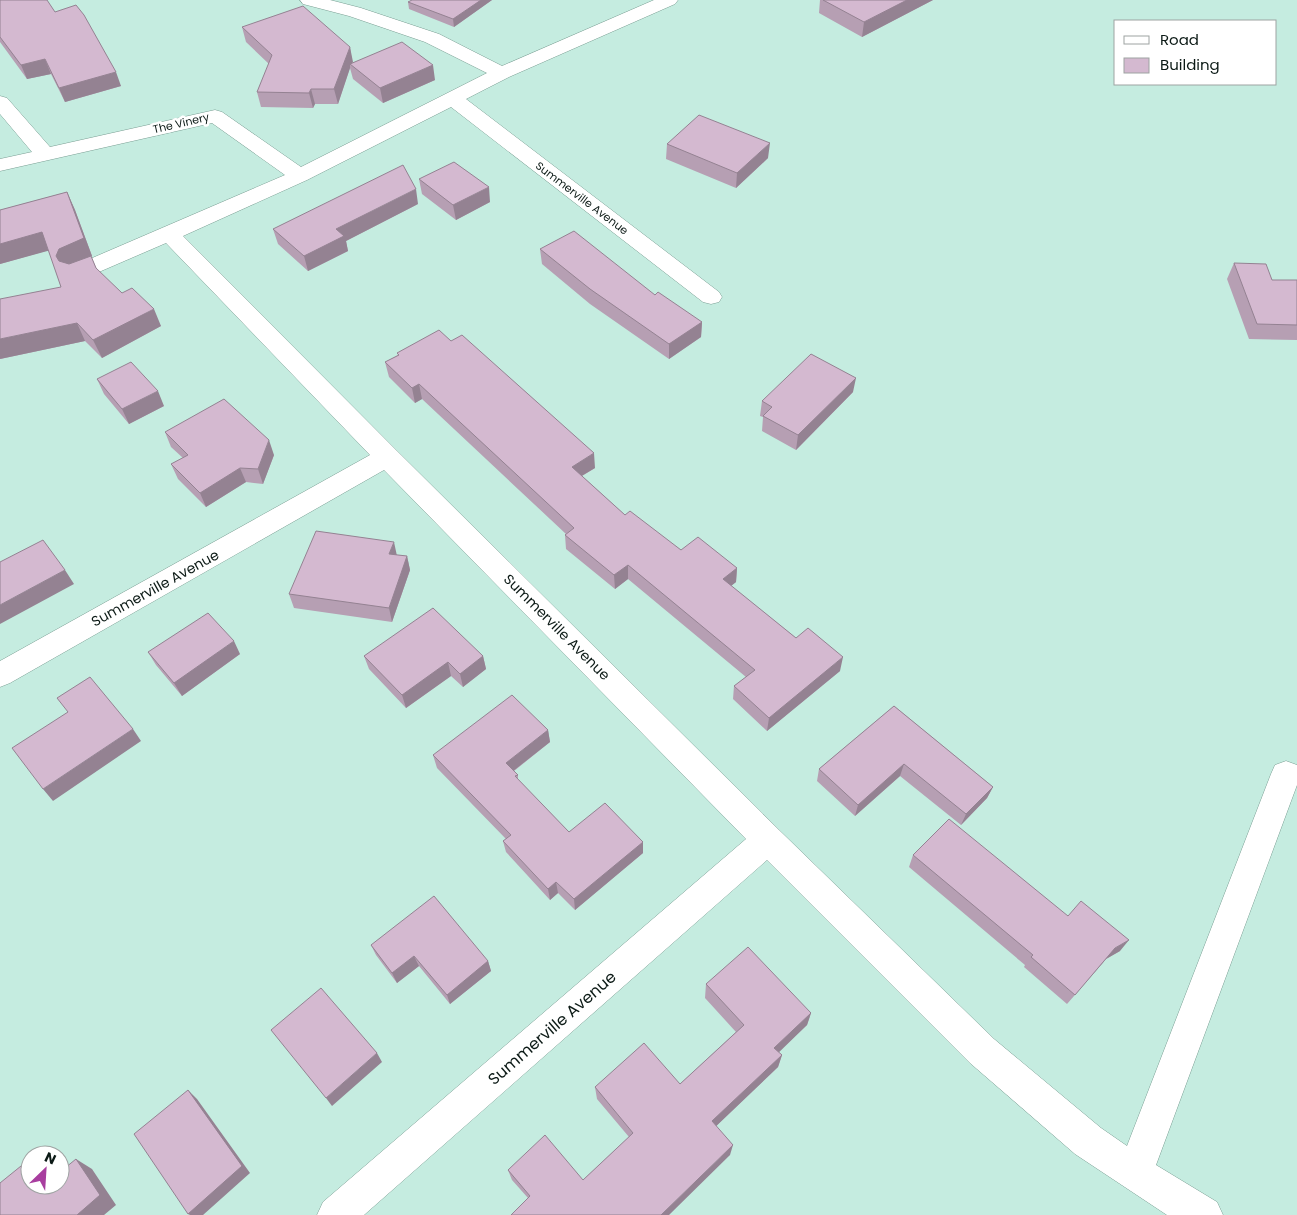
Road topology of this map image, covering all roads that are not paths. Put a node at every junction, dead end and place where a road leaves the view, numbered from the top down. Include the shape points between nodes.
1 (309, 0) edge
2 (669, 0) edge
3 (502, 73) junction
4 (452, 98) junction
5 (0, 102) edge
6 (46, 155) junction
7 (0, 165) edge
8 (300, 176) junction
9 (169, 234) junction
10 (77, 273) edge
11 (711, 297) dead end
12 (388, 457) junction
13 (0, 675) edge
14 (1286, 774) dead end
15 (768, 840) junction
16 (1135, 1173) junction
17 (336, 1215) edge
18 (1204, 1215) edge

1 - 3 street via 432,38
2 - 3 street
3 - 4 street
4 - 8 street
4 - 11 street, Summerville Avenue
5 - 6 street
6 - 7 street, The Vinery
6 - 8 street, The Vinery via 215,116
8 - 9 street
9 - 10 street
9 - 12 street, Summerville Avenue
12 - 13 street, Summerville Avenue
12 - 15 street, Summerville Avenue
14 - 16 street
15 - 16 street, Summerville Avenue via 982,1051 1088,1141
15 - 17 street, Summerville Avenue
16 - 18 street, Summerville Avenue

